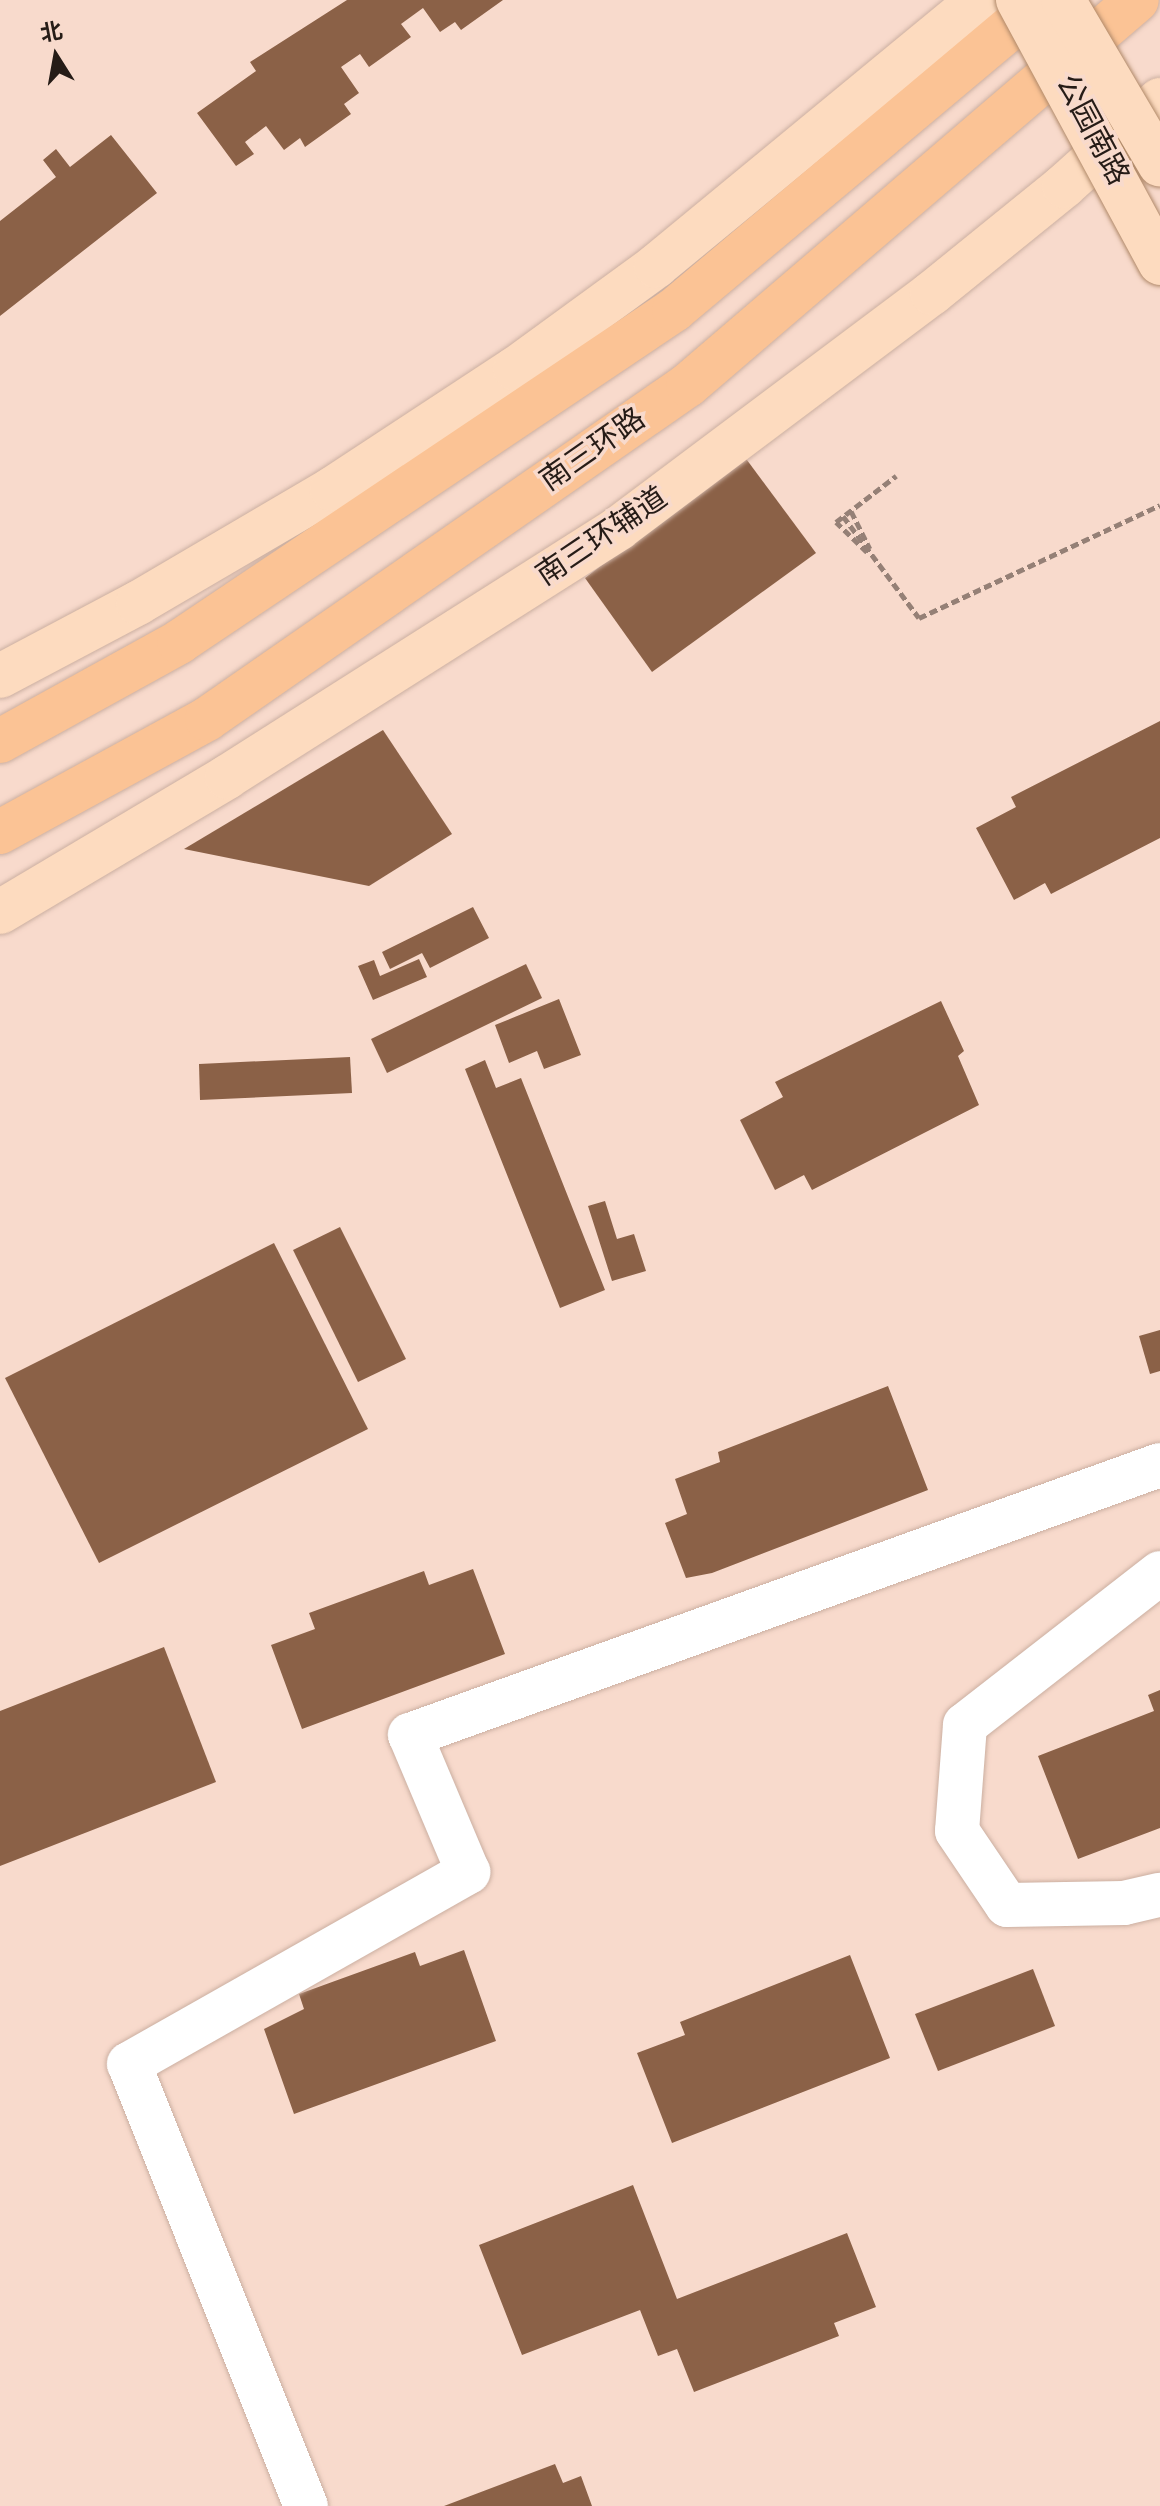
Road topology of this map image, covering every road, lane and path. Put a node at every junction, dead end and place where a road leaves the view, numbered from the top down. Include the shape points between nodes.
1 (979, 0) edge
2 (1018, 0) edge
3 (1043, 0) edge
4 (1063, 0) edge
5 (1137, 0) edge
6 (1160, 100) edge
7 (1160, 165) edge
8 (1160, 263) edge
9 (896, 476) dead end
10 (1160, 505) edge
11 (851, 511) junction
12 (843, 516) junction
13 (871, 555) junction
14 (0, 676) edge
15 (0, 741) edge
16 (0, 832) edge
17 (0, 912) edge
18 (1160, 1465) edge
19 (1160, 1573) edge
20 (1160, 1895) edge
21 (306, 2506) edge

1 - 14 main road via 656,266 515,369 332,489 138,603
2 - 8 main road, 公园南路, bridge
3 - 15 highway via 674,310 179,642
4 - 7 main road, 公园南路, bridge
5 - 16 highway, 南三环路 via 688,385 207,719
6 - 17 main road, 南三环辅道 via 932,293 619,528 227,777
9 - 11 path
10 - 13 path via 919,618
11 - 12 path
11 - 13 path via 865,530
12 - 13 path
12 - 13 path via 836,522
18 - 21 street via 410,1735 468,1872 129,2064
19 - 20 street via 965,1725 957,1831 1007,1905 1124,1903

